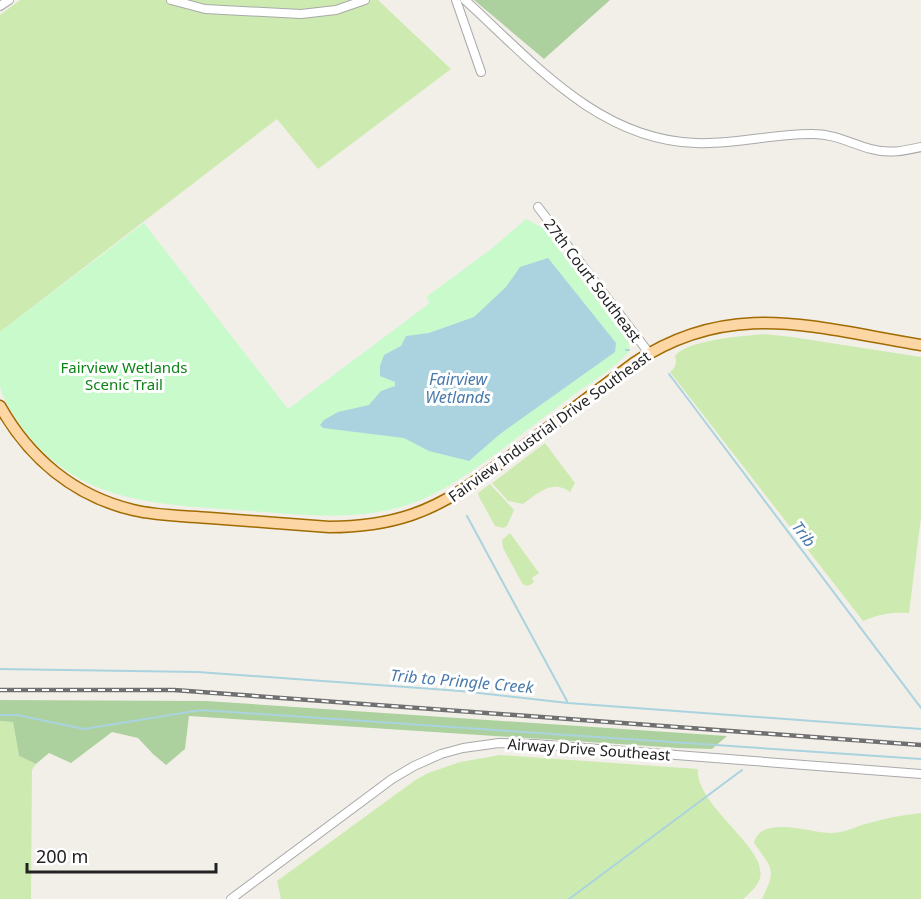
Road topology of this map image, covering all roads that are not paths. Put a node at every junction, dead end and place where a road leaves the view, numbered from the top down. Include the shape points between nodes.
1 (9, 0) edge
2 (171, 0) edge
3 (365, 0) edge
4 (456, 0) edge
5 (465, 0) edge
6 (0, 6) edge
7 (481, 72) dead end
8 (921, 147) edge
9 (538, 207) dead end
10 (921, 345) edge
11 (649, 353) junction
12 (0, 406) edge
13 (921, 774) edge
14 (231, 899) edge

1 - 6 street
2 - 3 street via 205,9 301,14 336,10
4 - 7 street
5 - 8 street via 581,102 650,137 707,143 821,134 881,151
9 - 11 street, 27th Court Southeast
10 - 11 main road, Fairview Industrial Drive Southeast via 787,323 753,322 691,333
11 - 12 main road, Fairview Industrial Drive Southeast via 447,500 410,516 350,527 151,514 121,507 84,492 52,471 24,442
13 - 14 street, Airway Drive Southeast via 534,744 463,748 427,760 392,779

